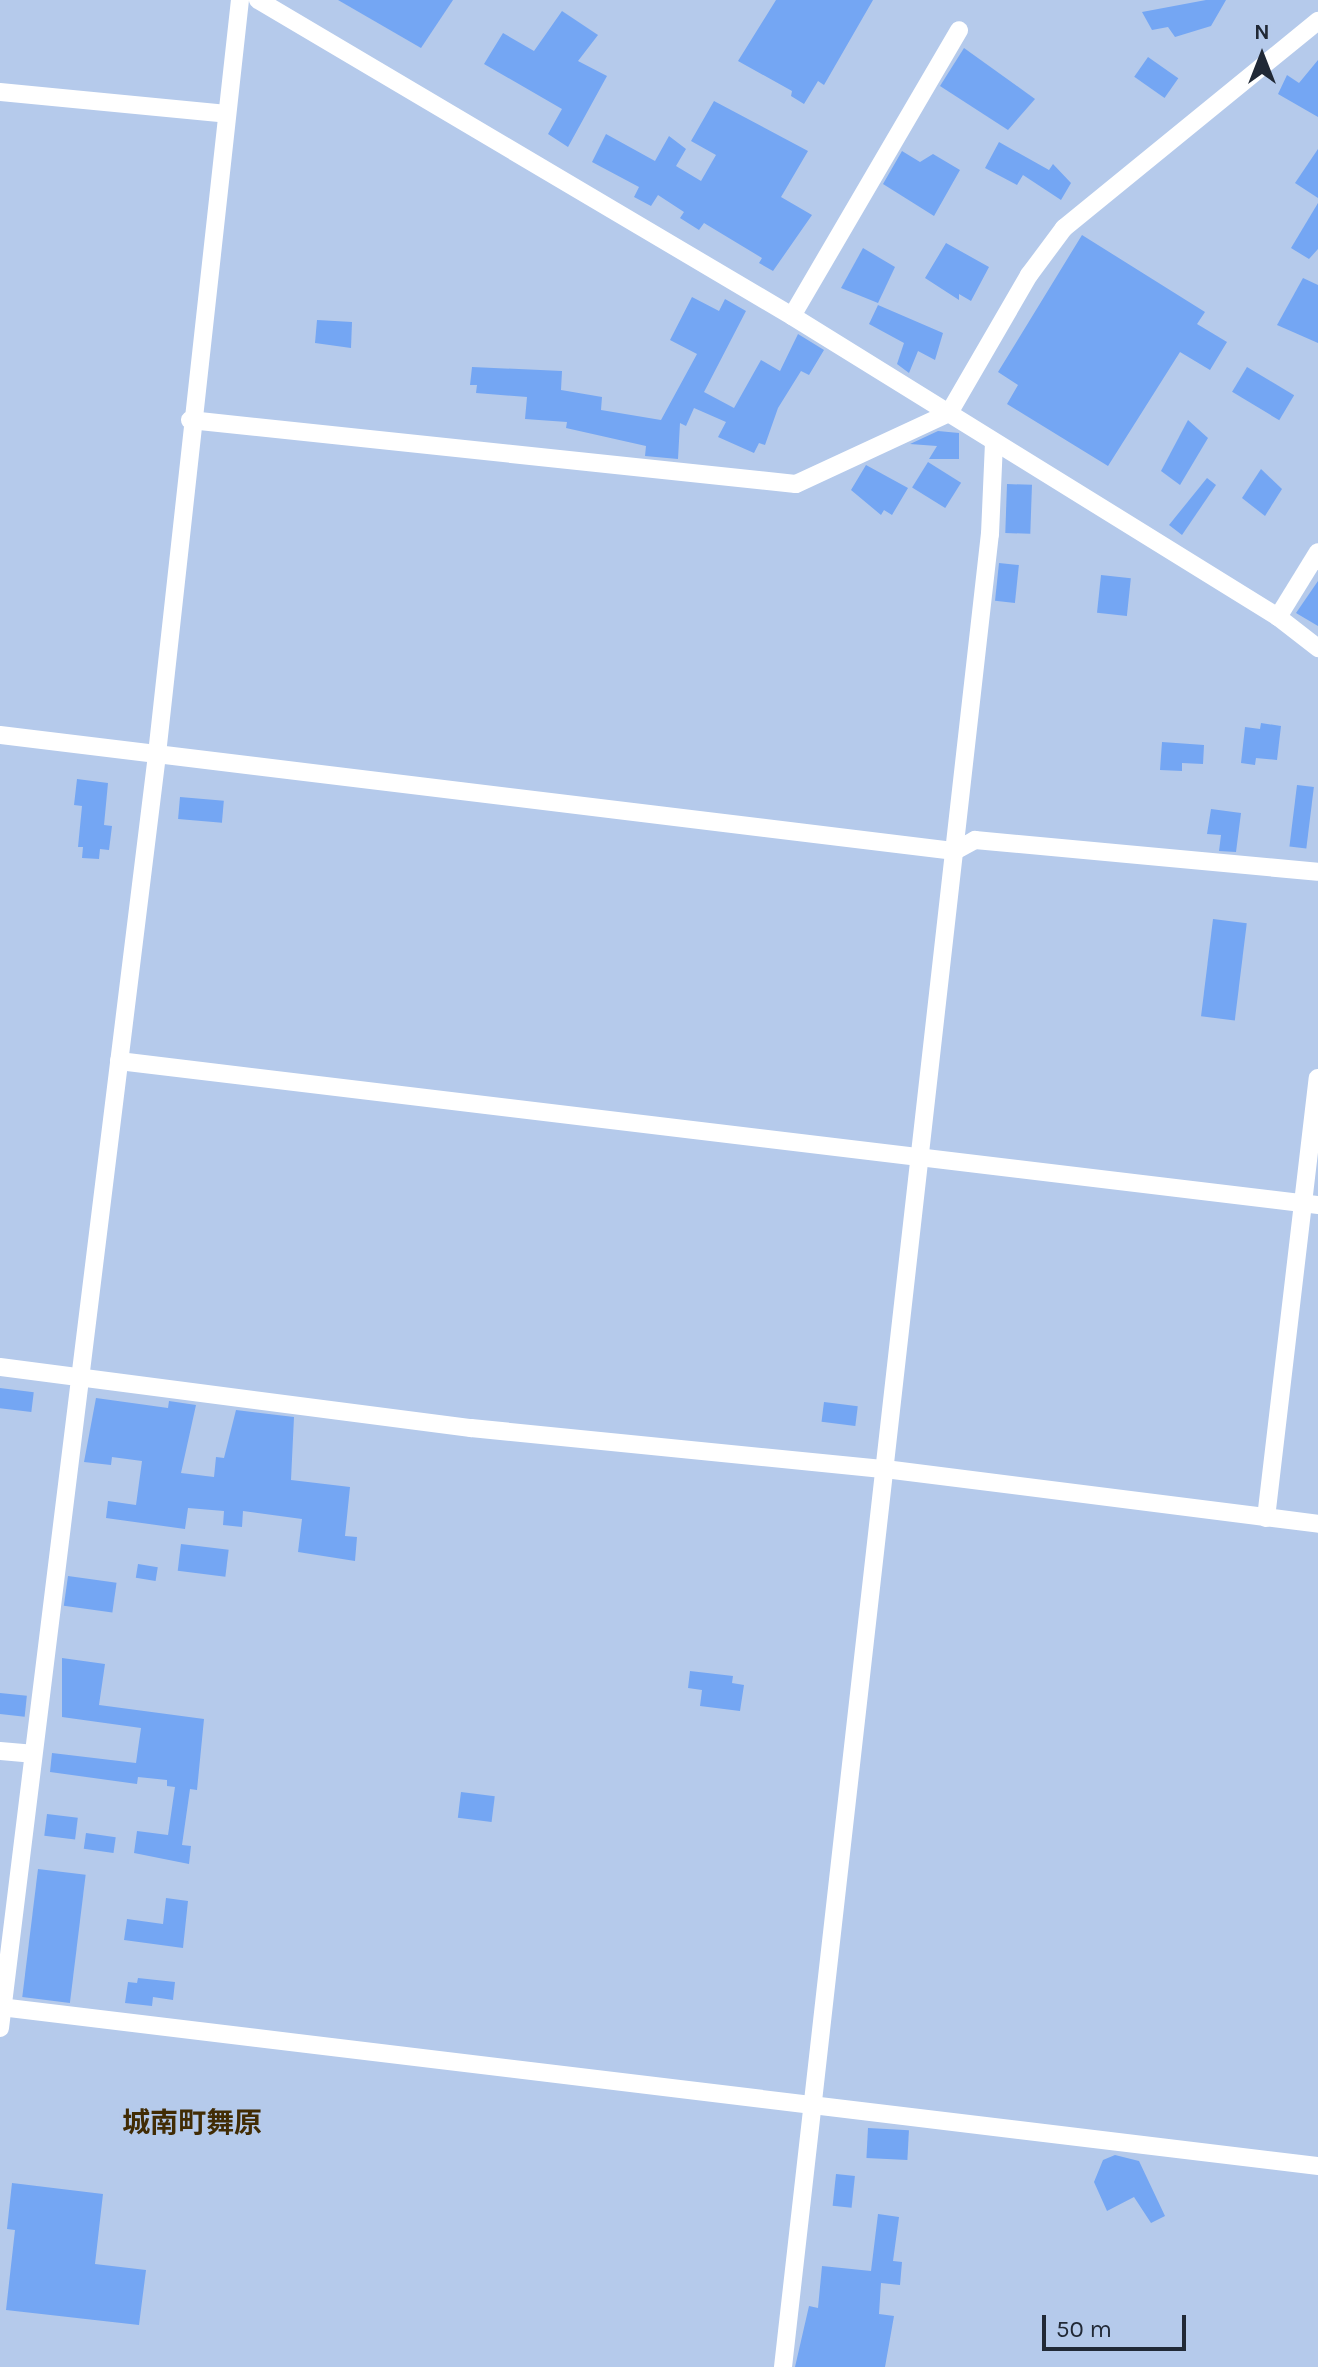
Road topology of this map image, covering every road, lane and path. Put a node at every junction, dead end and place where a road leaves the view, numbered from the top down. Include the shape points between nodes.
1 (240, 0) edge
2 (258, 0) edge
3 (1318, 21) edge
4 (959, 30) dead end
5 (0, 92) edge
6 (227, 114) junction
7 (792, 316) junction
8 (949, 413) junction
9 (190, 420) junction
10 (994, 442) junction
11 (1318, 552) edge
12 (1278, 617) junction
13 (1318, 648) edge
14 (0, 735) edge
15 (157, 754) junction
16 (955, 851) junction
17 (1318, 872) edge
18 (119, 1061) junction
19 (1318, 1078) edge
20 (921, 1158) junction
21 (1311, 1204) edge
22 (0, 1367) edge
23 (77, 1377) junction
24 (885, 1469) junction
25 (1266, 1518) junction
26 (1318, 1524) edge
27 (0, 1751) edge
28 (32, 1754) junction
29 (1, 2007) edge
30 (0, 2028) edge
31 (815, 2107) junction
32 (1318, 2166) edge
33 (783, 2367) edge

1 - 6 street
2 - 7 street
3 - 8 street via 1064,228 1029,275
4 - 7 street
5 - 6 street
6 - 9 street
7 - 8 street
8 - 9 street via 796,484
8 - 10 street
9 - 15 street
10 - 12 street
10 - 16 street via 990,534
11 - 12 street
12 - 13 street
14 - 15 street
15 - 16 street
15 - 18 street
16 - 17 street via 975,840
16 - 20 street
18 - 20 street
18 - 23 street
19 - 21 street
20 - 21 street
20 - 24 street
21 - 25 street
22 - 23 street
23 - 24 street via 471,1428
23 - 28 street
24 - 25 street
24 - 31 street
25 - 26 street
27 - 28 street
28 - 29 street
29 - 30 street
29 - 31 street
31 - 32 street
31 - 33 street

